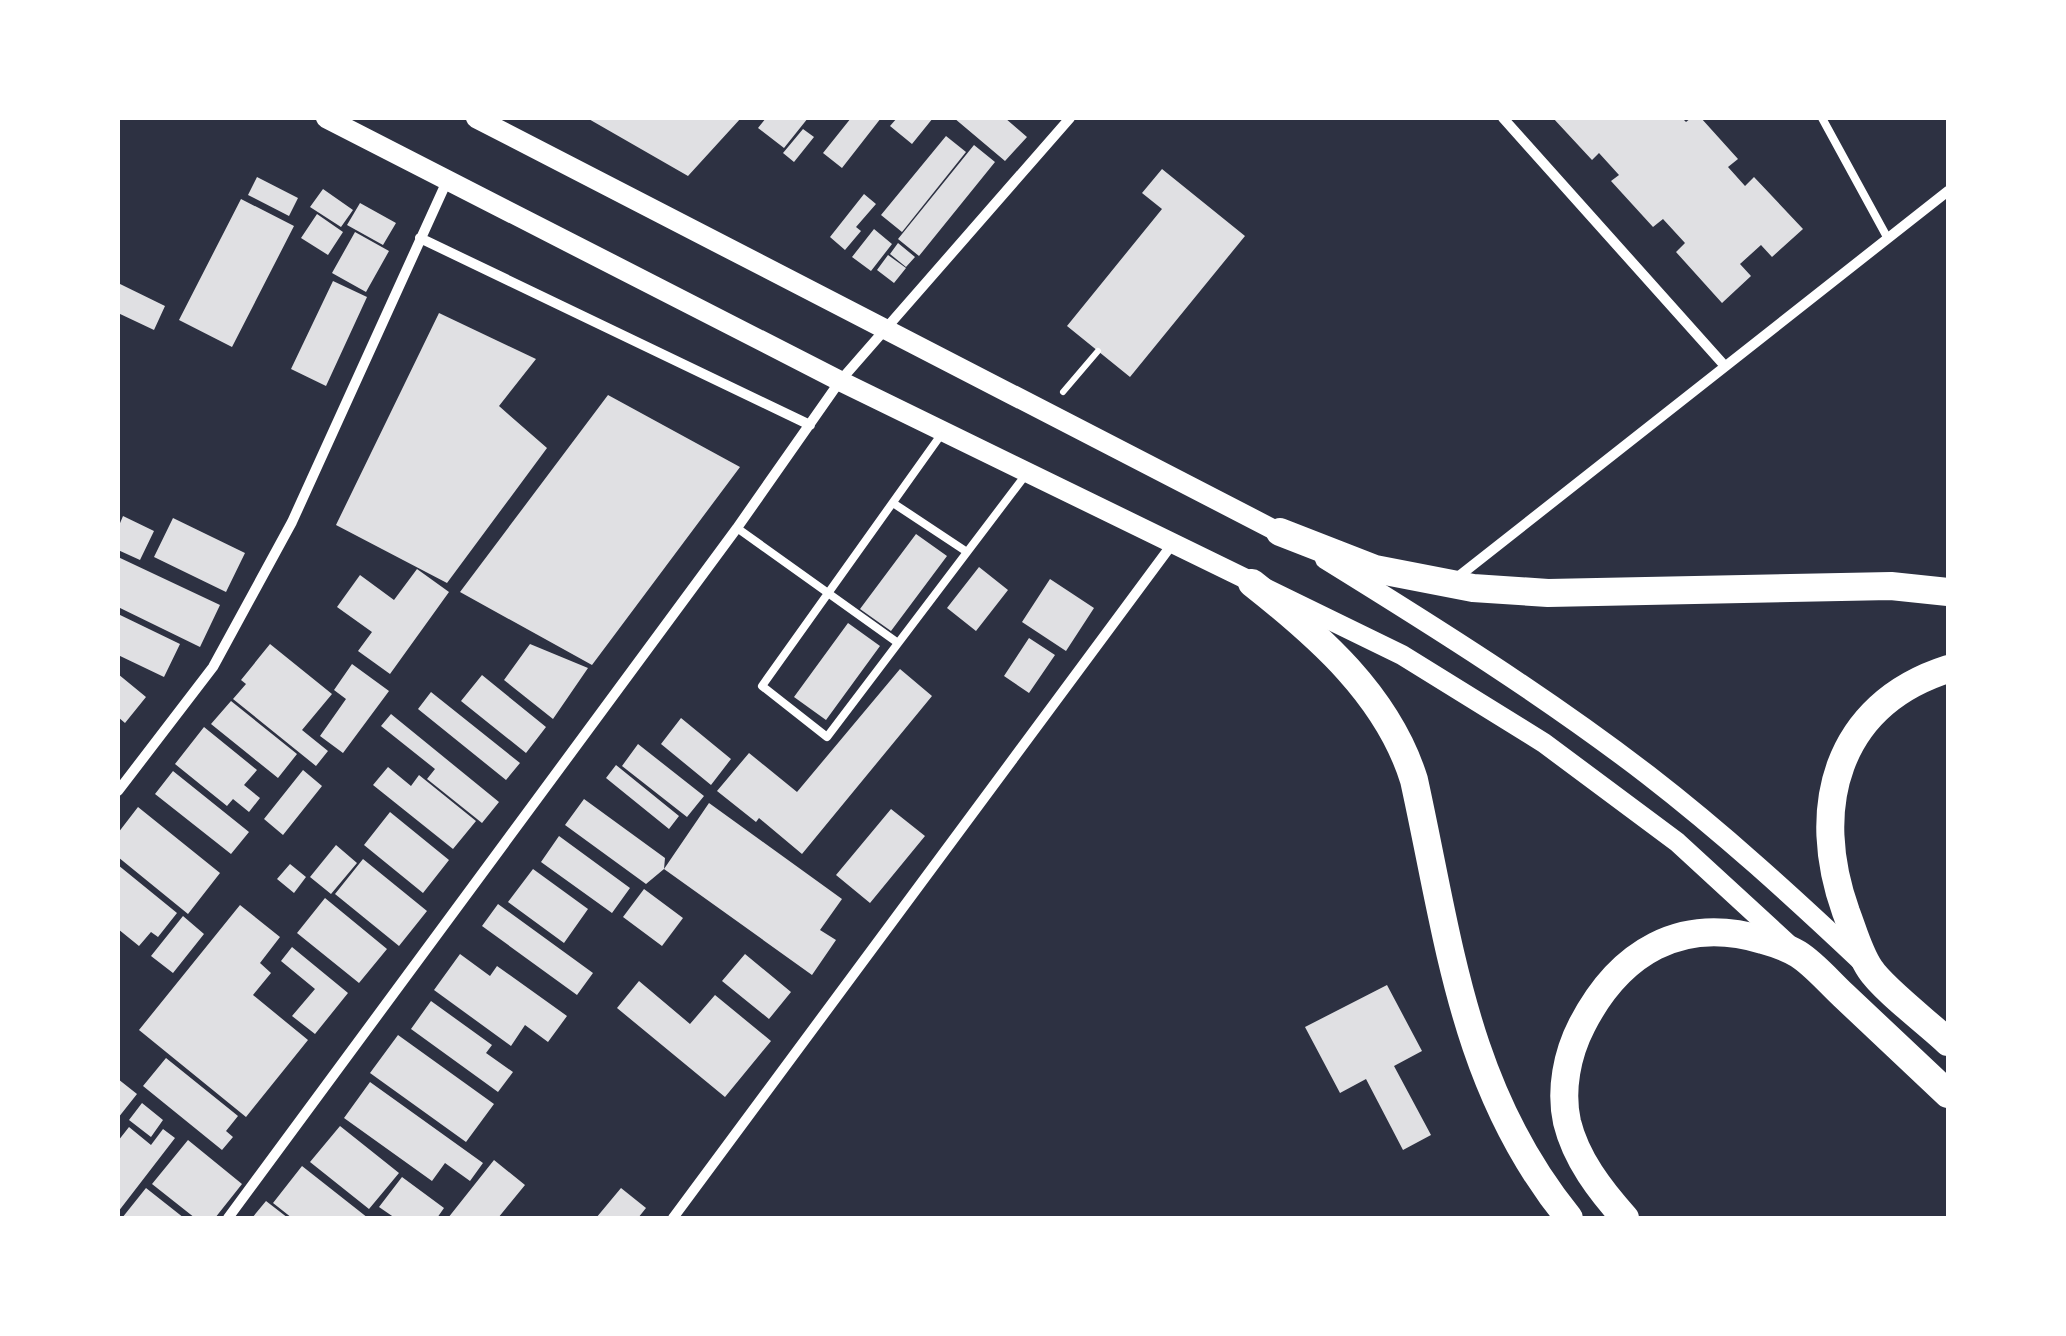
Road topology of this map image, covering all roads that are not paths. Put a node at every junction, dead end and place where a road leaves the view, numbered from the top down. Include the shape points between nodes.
1 (326, 118) edge
2 (476, 118) edge
3 (1070, 118) edge
4 (1504, 118) edge
5 (1822, 118) edge
6 (447, 181) junction
7 (1948, 191) edge
8 (420, 238) junction
9 (1888, 238) junction
10 (886, 326) junction
11 (1724, 365) junction
12 (840, 380) junction
13 (810, 425) junction
14 (943, 432) junction
15 (1027, 472) junction
16 (893, 503) junction
17 (737, 528) junction
18 (1280, 532) junction
19 (1174, 542) junction
20 (967, 552) junction
21 (1252, 583) junction
22 (1449, 584) junction
23 (830, 592) junction
24 (1948, 592) edge
25 (898, 643) junction
26 (1948, 669) edge
27 (118, 791) edge
28 (1800, 955) junction
29 (1870, 970) junction
30 (1948, 1042) edge
31 (1948, 1094) edge
32 (228, 1218) edge
33 (673, 1218) edge
34 (1569, 1218) edge
35 (1626, 1218) edge

1 - 6 main road
2 - 10 main road
3 - 10 street
4 - 11 street
5 - 9 lane
6 - 8 street
6 - 12 main road
7 - 9 street
8 - 13 street
8 - 27 street via 292,522 213,667
9 - 11 street
10 - 12 street
10 - 18 main road
11 - 22 street
12 - 13 street
12 - 14 main road
13 - 17 street
14 - 15 main road
14 - 16 lane
15 - 19 main road
15 - 20 lane
16 - 20 lane
16 - 23 lane
17 - 23 lane
17 - 32 street
18 - 22 highway via 1375,569
18 - 29 main road via 1530,689 1649,776 1763,869
19 - 21 main road
19 - 33 street
20 - 25 lane
21 - 28 main road via 1402,656 1544,742 1677,842
21 - 34 highway via 1341,662 1400,741 1476,1050 1513,1138
22 - 24 highway via 1548,593 1891,586
23 - 25 lane
23 - 25 lane via 762,686 827,737
26 - 29 highway via 1926,676 1882,708 1852,744 1834,782 1828,826 1833,870
28 - 31 highway
28 - 35 highway via 1747,935 1702,932 1643,952 1603,989 1574,1044 1564,1100 1575,1147
29 - 30 highway

